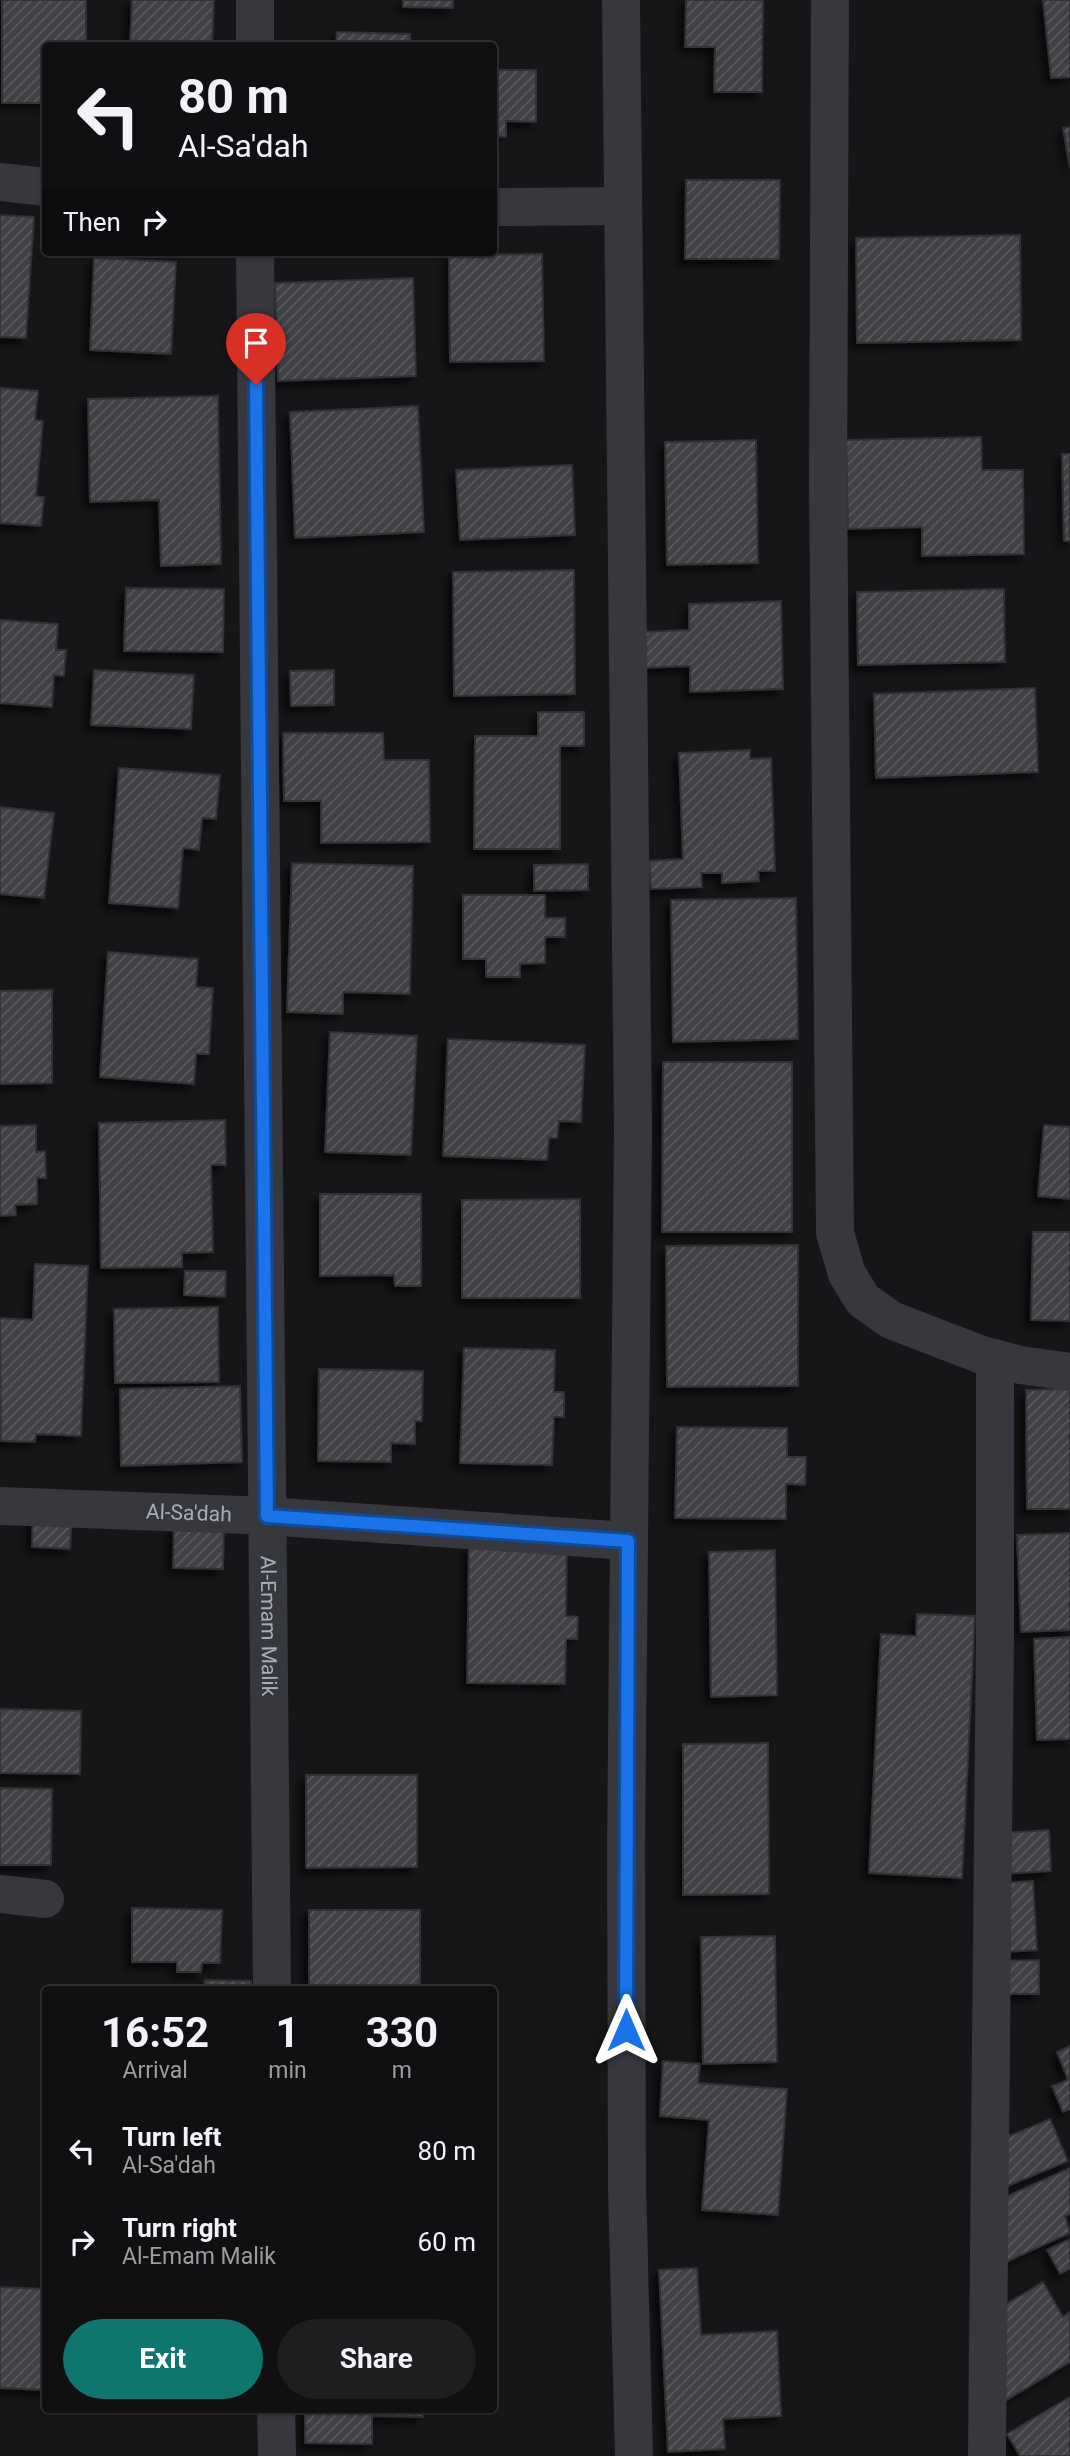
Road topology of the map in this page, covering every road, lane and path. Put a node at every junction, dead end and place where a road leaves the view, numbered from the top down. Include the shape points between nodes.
1 (255, 0) edge
2 (621, 0) edge
3 (830, 0) edge
4 (255, 42) edge
5 (0, 182) edge
6 (42, 187) edge
7 (623, 206) junction
8 (497, 207) edge
9 (255, 256) edge
10 (995, 1358) junction
11 (1070, 1372) edge
12 (0, 1506) edge
13 (267, 1516) junction
14 (628, 1541) junction
15 (0, 1894) edge
16 (45, 1899) dead end
17 (272, 1986) edge
18 (276, 2413) edge
19 (276, 2456) edge
20 (634, 2456) edge
21 (987, 2456) edge

1 - 4 street
2 - 7 street
3 - 10 street via 828,486 835,1233 847,1274 863,1300 891,1320
5 - 6 street
7 - 8 street
7 - 14 street via 634,1129
9 - 13 street, Al-Emam Malik
10 - 11 street
10 - 21 street
12 - 13 street, Al-Sa'dah
13 - 14 street, Al-Sa'dah
13 - 17 street, Al-Emam Malik
14 - 20 street via 627,2186
15 - 16 street
18 - 19 street

